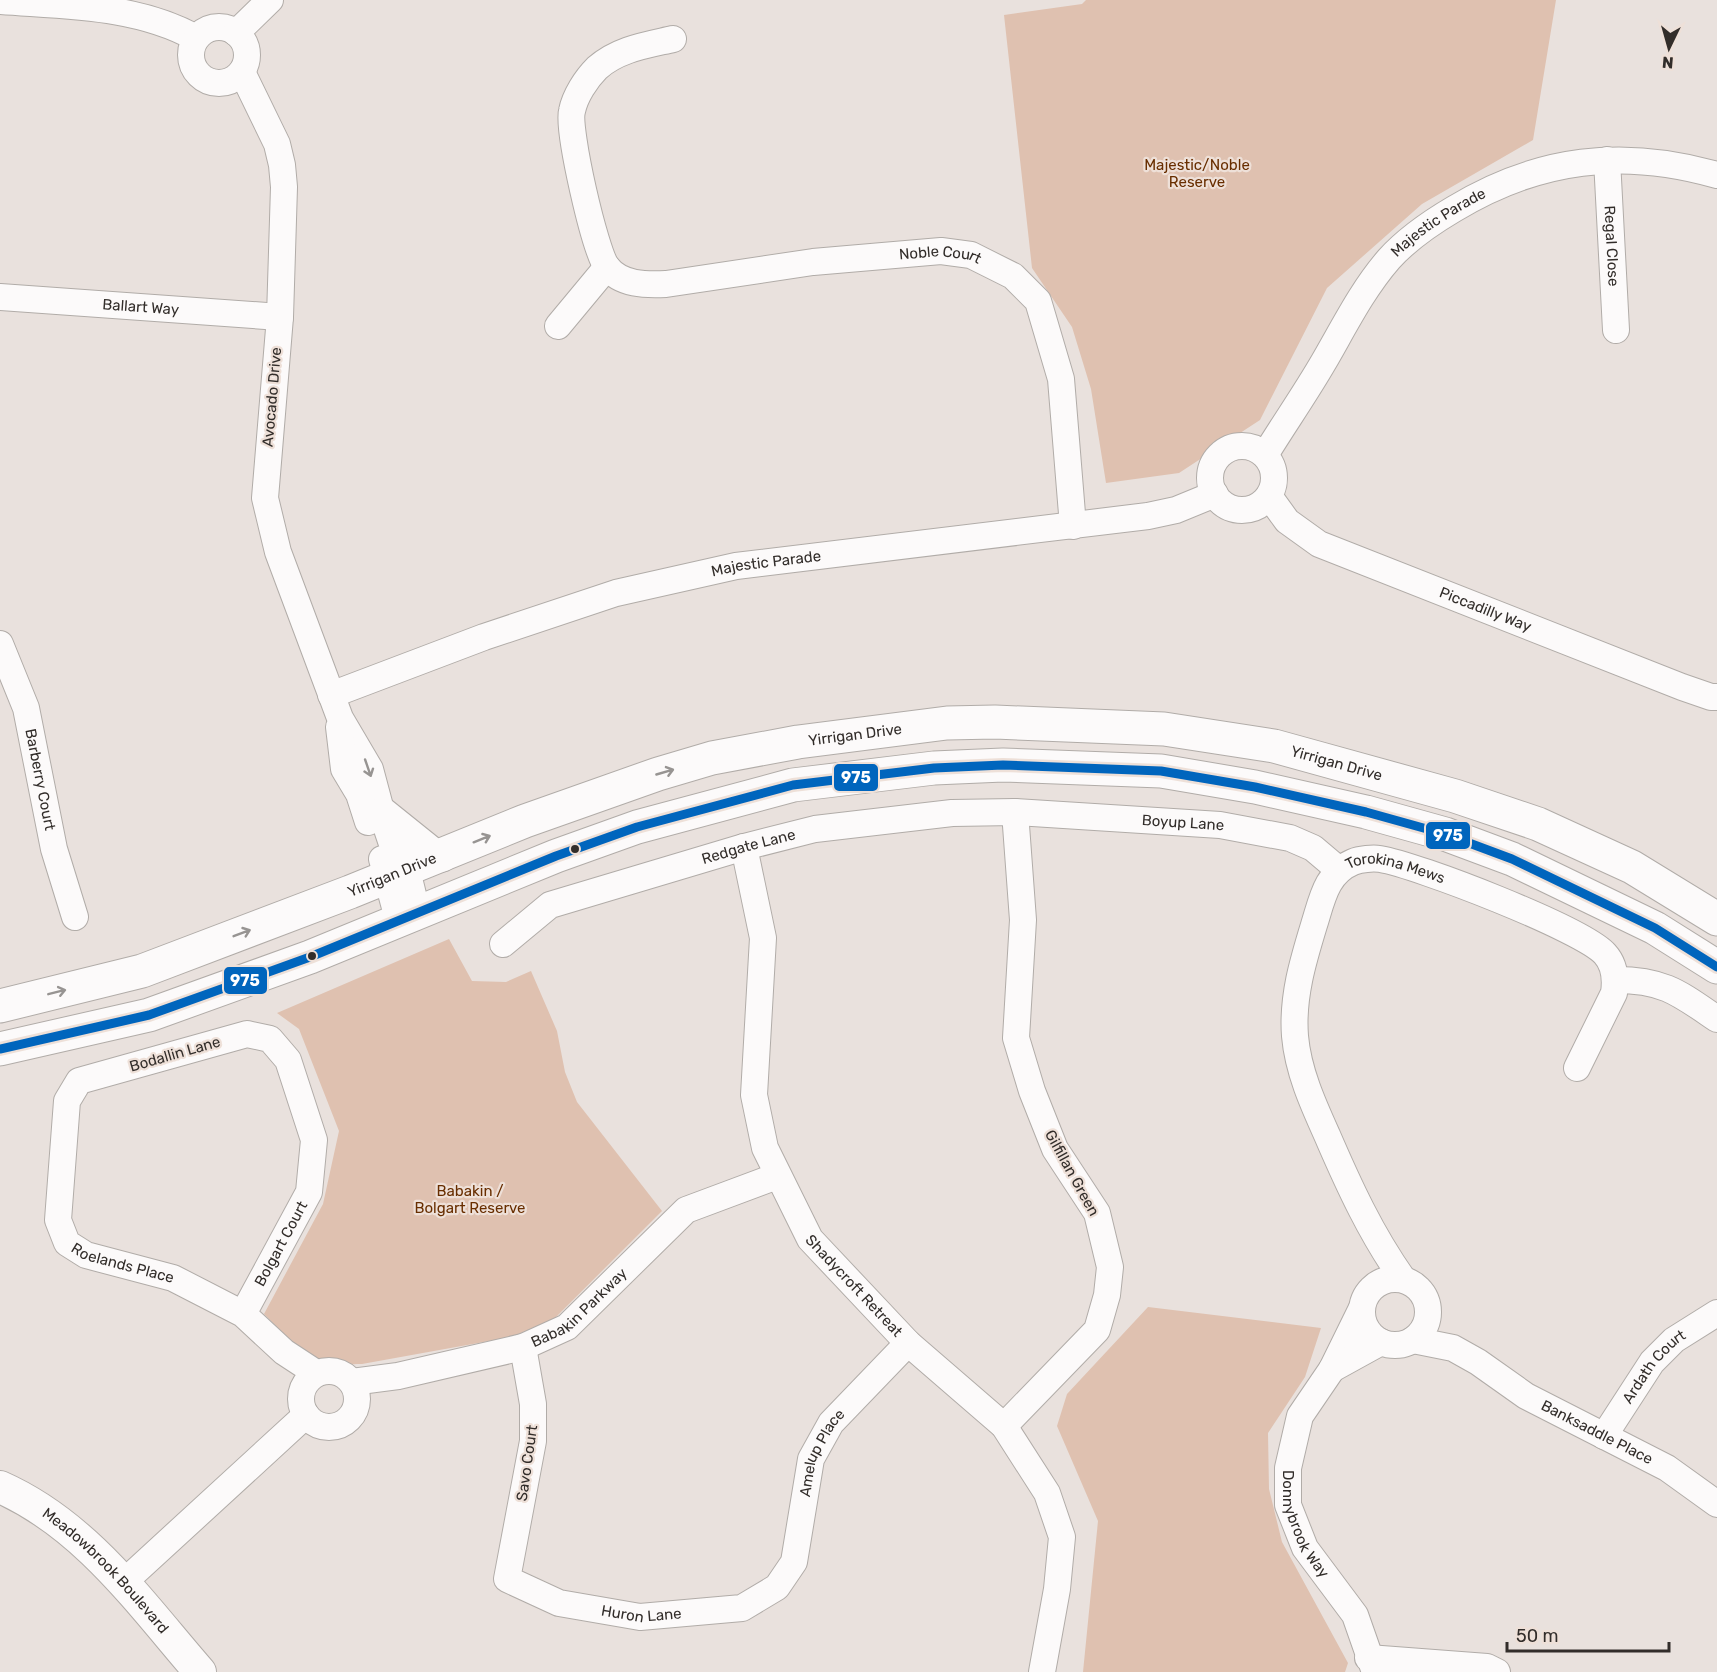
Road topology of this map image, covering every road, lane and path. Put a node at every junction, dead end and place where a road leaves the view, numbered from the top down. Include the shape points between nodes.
1 (270, 0) edge
2 (0, 1) edge
3 (236, 33) junction
4 (196, 38) junction
5 (674, 39) dead end
6 (242, 72) junction
7 (1607, 160) junction
8 (1717, 175) edge
9 (607, 267) junction
10 (0, 297) edge
11 (280, 317) junction
12 (558, 326) dead end
13 (1616, 330) dead end
14 (1264, 455) junction
15 (1215, 494) junction
16 (1269, 496) junction
17 (1073, 526) junction
18 (0, 644) edge
19 (1717, 697) edge
20 (336, 706) junction
21 (1015, 812) junction
22 (382, 814) junction
23 (1538, 824) junction
24 (744, 847) junction
25 (442, 855) junction
26 (1339, 870) junction
27 (397, 873) junction
28 (1717, 898) edge
29 (408, 915) junction
30 (75, 917) dead end
31 (1717, 919) edge
32 (503, 944) dead end
33 (1717, 967) edge
34 (1616, 980) junction
35 (0, 1006) edge
36 (1717, 1019) edge
37 (270, 1039) joint
38 (4, 1050) edge
39 (1577, 1068) dead end
40 (80, 1081) joint
41 (777, 1176) junction
42 (1362, 1215) junction
43 (1403, 1279) junction
44 (1365, 1301) junction
45 (1428, 1309) junction
46 (1717, 1313) edge
47 (243, 1314) junction
48 (1413, 1340) junction
49 (1381, 1342) junction
50 (908, 1343) junction
51 (523, 1347) junction
52 (1478, 1362) junction
53 (1332, 1369) junction
54 (316, 1373) junction
55 (352, 1382) junction
56 (306, 1415) junction
57 (1004, 1426) junction
58 (1604, 1436) junction
59 (0, 1488) edge
60 (1717, 1504) edge
61 (507, 1579) joint
62 (123, 1583) junction
63 (777, 1587) joint
64 (1372, 1665) edge
65 (200, 1672) edge
66 (1042, 1672) edge
67 (1497, 1672) edge

1 - 3 street
2 - 4 street via 135,15 173,25
3 - 4 street via 214,27
3 - 6 street, Avocado Drive via 247,51
4 - 6 street via 191,60 202,78 223,83
5 - 9 street via 622,52 598,68 579,92 571,113 595,241
6 - 11 street, Avocado Drive via 265,117 282,165
7 - 8 street, Majestic Parade via 1653,161
7 - 13 street, Regal Close
7 - 14 street, Majestic Parade via 1527,174 1487,189 1435,220 1390,257 1356,303 1323,364
9 - 12 street
9 - 17 street, Noble Court via 623,280 644,285 813,262 941,251 971,255 1013,276 1038,301 1061,380
10 - 11 street, Ballart Way
11 - 20 street, Avocado Drive via 265,498 278,552
14 - 15 street via 1242,446 1220,456 1211,478
14 - 16 street via 1273,470
15 - 16 street via 1226,505 1241,510 1257,506
15 - 17 street, Majestic Parade via 1176,510
16 - 19 street, Piccadilly Way via 1287,521 1319,544 1682,687
17 - 20 street, Majestic Parade via 811,555 714,570 616,593 484,637
18 - 30 street, Barberry Court via 26,708 54,849
20 -> 22 street, Avocado Drive via 370,769
20 - 27 street, Avocado Drive via 344,769
21 - 24 street, Redgate Lane via 952,813 815,829
21 - 26 street, Boyup Lane via 1220,825 1290,838 1313,848
21 - 57 street, Gilfillan Green via 1023,920 1016,1038 1055,1149 1097,1213 1110,1267 1097,1330
22 - 25 main road via 433,855
22 - 27 street, Avocado Drive
25 -> 23 main road, Yirrigan Drive via 581,800 712,758 885,729 995,722 1164,729 1274,746 1455,796
23 - 28 main road via 1587,832
23 - 31 main road, Yirrigan Drive via 1632,867
24 - 32 street, Redgate Lane via 550,905
24 - 41 street, Shadycroft Retreat via 763,938 754,1095 765,1148
25 - 27 main road, Yirrigan Drive
26 - 34 street, Torokina Mews via 1355,861 1377,859 1408,866 1549,922 1605,954
26 - 42 street, Torokina Mews via 1326,885 1303,963 1295,1002 1295,1038 1308,1090
27 - 29 street, Avocado Drive
35 -> 27 main road, Yirrigan Drive via 141,972
29 - 33 main road via 637,827 793,785 934,768 1003,765 1161,771 1300,797 1445,834 1512,859 1611,906
29 - 38 main road via 310,957 149,1015
34 - 36 street via 1659,984
34 - 39 street via 1608,1009
37 - 40 street, Bodallin Lane via 247,1034
37 - 47 street, Bolgart Court via 288,1059 314,1140 309,1192
40 - 47 street, Roelands Place via 67,1101 58,1220 67,1243 86,1255 173,1278
41 - 50 street, Shadycroft Retreat via 810,1239
41 - 51 street, Babakin Parkway via 686,1210 567,1327
42 - 43 street, Torokina Mews
42 - 44 street, Torokina Mews via 1370,1265
43 - 44 street via 1384,1280
43 - 45 street via 1420,1290
44 - 49 street via 1368,1332
44 - 53 street, Donnybrook Way
45 - 48 street via 1423,1329
45 - 52 street, Banksaddle Place
46 - 58 street, Ardath Court via 1674,1340 1652,1362
47 - 54 street, Roelands Place via 284,1352
48 - 49 street via 1395,1345
48 - 52 street, Banksaddle Place via 1453,1348
49 - 53 street, Donnybrook Way
50 - 57 street, Shadycroft Retreat
50 - 63 street, Amelup Place via 831,1423 811,1459 794,1562
51 - 55 street, Babakin Parkway via 398,1376
51 - 61 street, Savo Court via 533,1404 533,1441
52 - 58 street, Banksaddle Place via 1526,1396
53 - 64 street, Donnybrook Way via 1300,1416 1288,1468 1288,1505 1305,1548 1355,1615
54 - 55 street, Babakin Parkway via 332,1370
54 - 56 street via 308,1379 300,1397
55 - 56 street via 358,1401 349,1419 341,1425 321,1426
56 - 62 street
57 - 66 street, Shadycroft Retreat via 1047,1493 1062,1538
58 - 60 street, Banksaddle Place via 1667,1468
59 - 62 street, Meadowbrook Boulevard via 56,1517
61 - 63 street, Huron Lane via 559,1604 640,1617 742,1608
62 - 65 street, Meadowbrook Boulevard
64 - 67 street via 1487,1667

